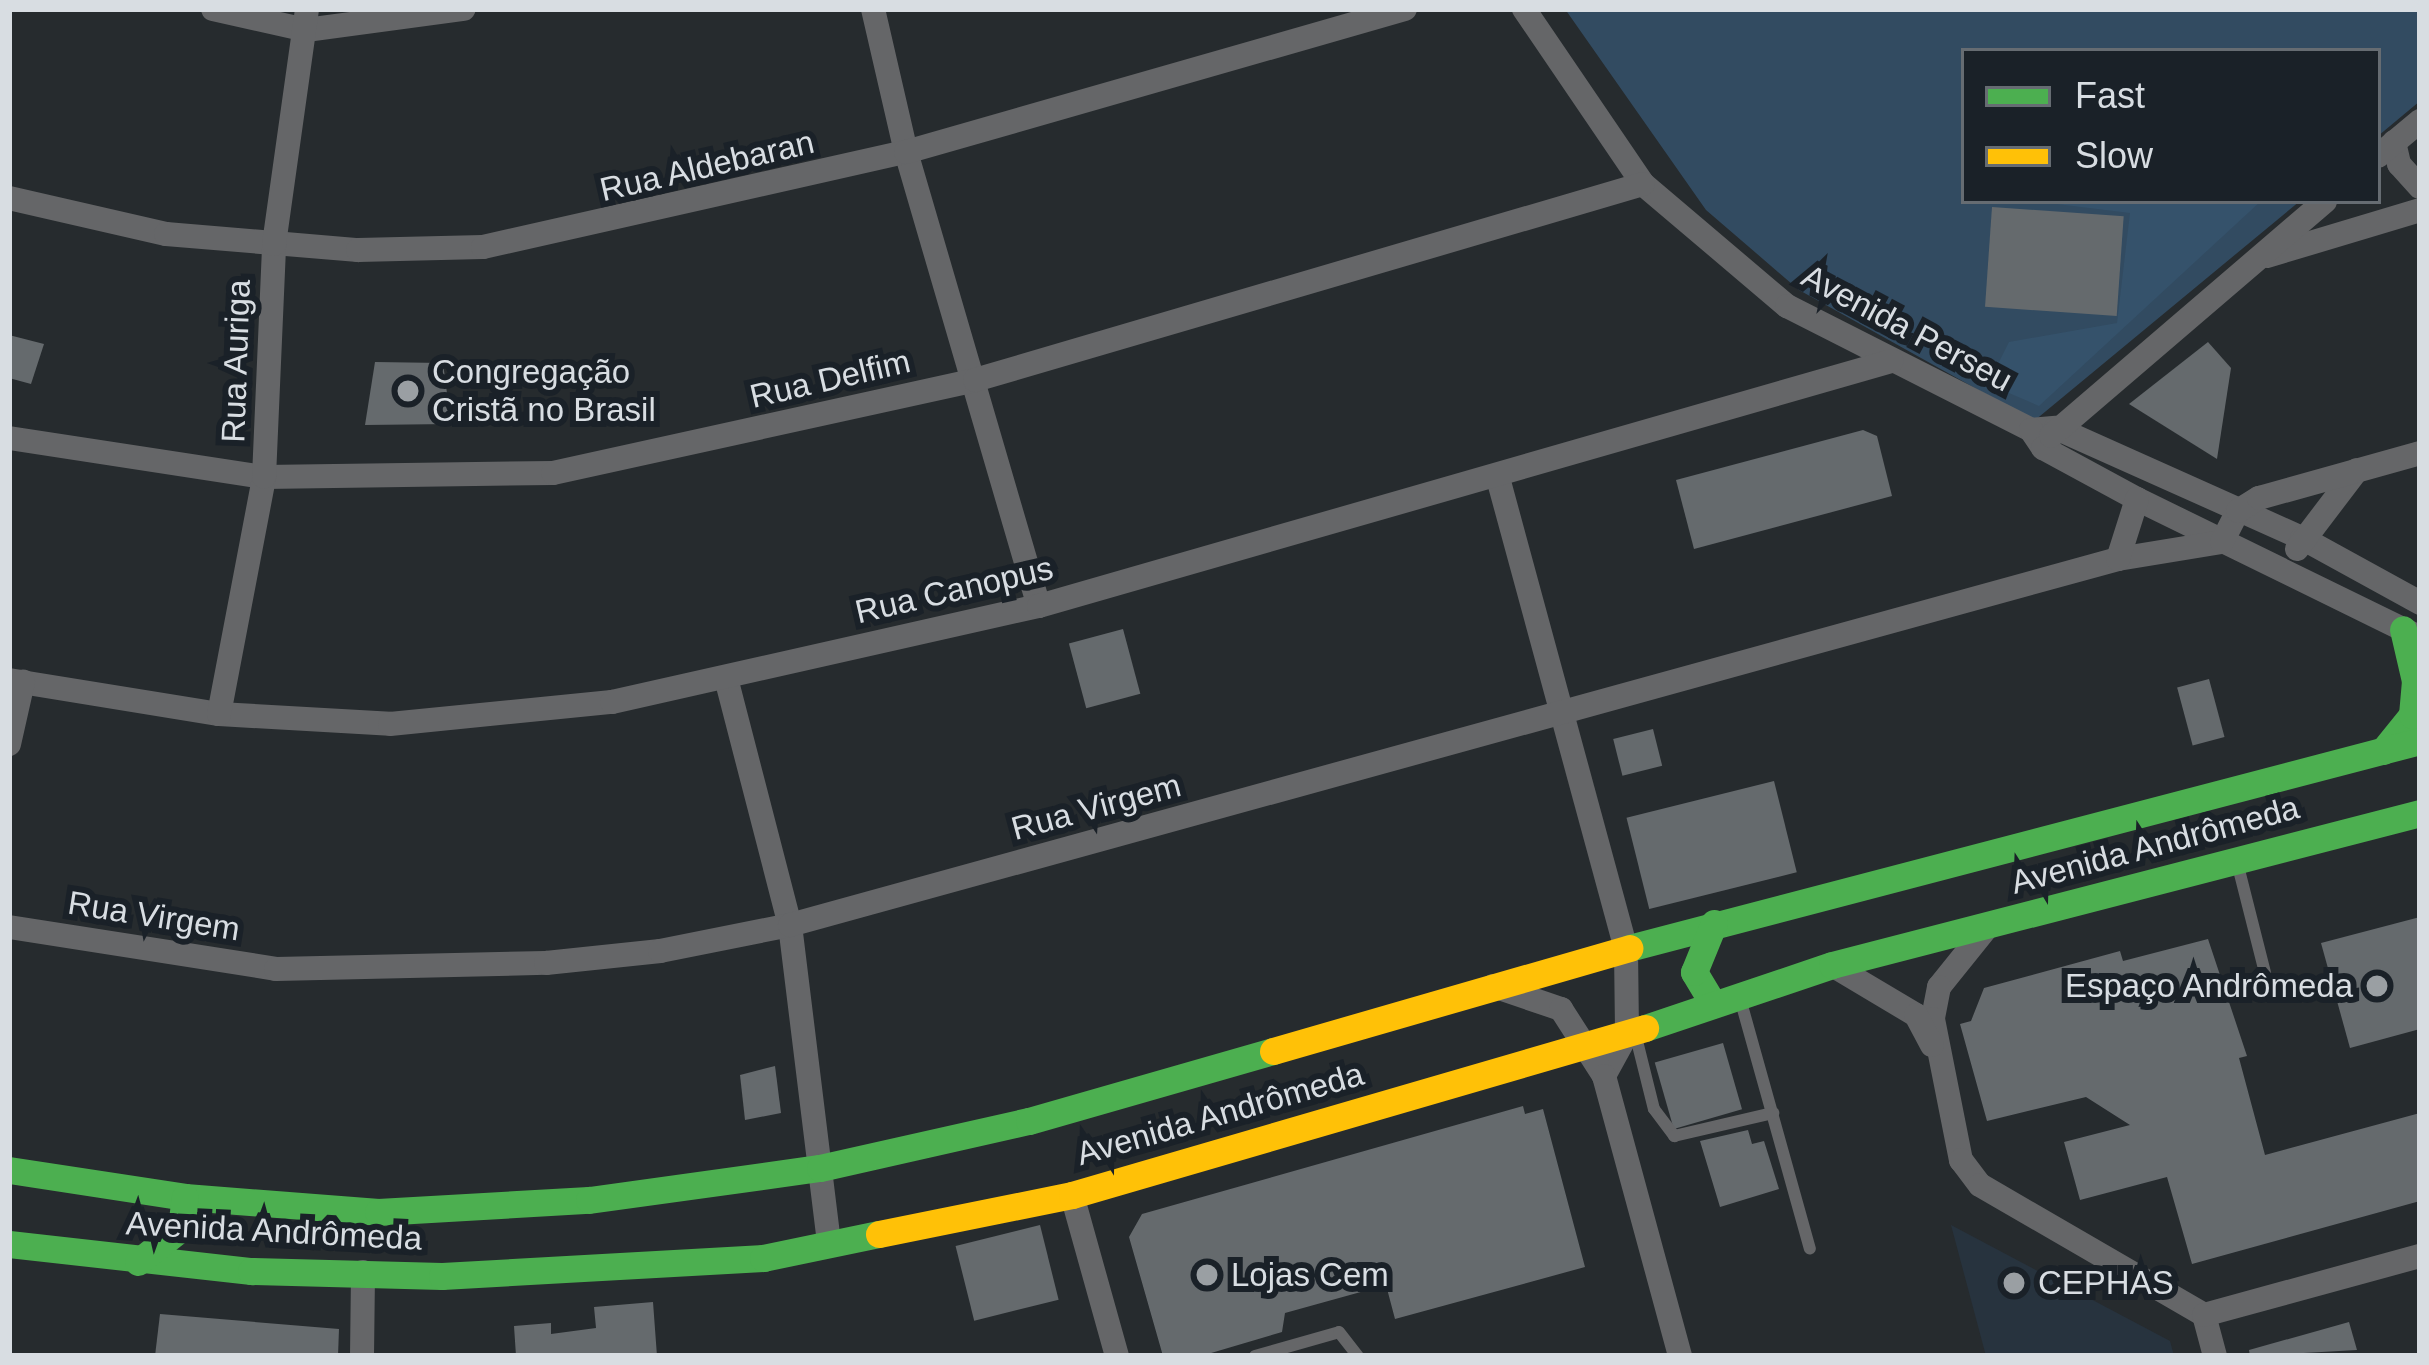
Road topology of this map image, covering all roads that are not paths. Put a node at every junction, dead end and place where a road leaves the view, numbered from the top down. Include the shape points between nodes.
1 (213, 9) edge
2 (464, 9) edge
3 (873, 9) edge
4 (1405, 9) edge
5 (1524, 9) edge
6 (307, 20) edge
7 (2420, 121) edge
8 (2386, 149) edge
9 (906, 152) junction
10 (1643, 184) junction
11 (2420, 187) edge
12 (9, 198) edge
13 (2322, 204) edge
14 (2420, 210) edge
15 (274, 244) junction
16 (2258, 259) junction
17 (1892, 361) junction
18 (975, 380) junction
19 (2043, 435) junction
20 (9, 438) edge
21 (2420, 453) edge
22 (2356, 470) junction
23 (264, 477) junction
24 (1498, 478) junction
25 (2137, 499) junction
26 (2238, 511) junction
27 (2302, 538) junction
28 (2222, 542) junction
29 (2118, 559) junction
30 (2286, 571) junction
31 (2420, 603) edge
32 (1039, 606) junction
33 (2411, 634) edge
34 (725, 678) junction
35 (16, 681) edge
36 (219, 714) junction
37 (1561, 715) junction
38 (2420, 740) edge
39 (9, 744) edge
40 (2384, 751) junction
41 (2420, 814) edge
42 (2236, 861) junction
43 (1714, 923) junction
44 (790, 925) junction
45 (1990, 925) junction
46 (9, 927) edge
47 (1626, 950) junction
48 (1832, 965) junction
49 (2265, 973) dead end
50 (1491, 985) junction
51 (1726, 998) junction
52 (1631, 1033) junction
53 (1586, 1046) junction
54 (1934, 1047) junction
55 (1604, 1076) junction
56 (1773, 1113) junction
57 (820, 1168) junction
58 (9, 1170) edge
59 (1072, 1195) junction
60 (185, 1197) junction
61 (9, 1244) edge
62 (829, 1244) junction
63 (1810, 1249) dead end
64 (2420, 1256) edge
65 (138, 1262) junction
66 (363, 1272) junction
67 (2204, 1315) junction
68 (362, 1356) edge
69 (1117, 1356) edge
70 (1255, 1356) edge
71 (1358, 1356) edge
72 (1680, 1356) edge
73 (2215, 1356) edge

1 - 6 street
2 - 6 street
3 - 9 street
4 - 9 street, Rua Aldebaran
5 - 10 street, Avenida Perseu
6 - 15 street, Rua Auriga
7 - 8 street
8 - 11 street
9 - 15 street, Rua Aldebaran via 483,248
9 - 18 street
10 - 17 street, Avenida Perseu via 1787,306
10 - 18 street, Rua Delfim
12 - 15 street, Rua Aldebaran via 121,227
13 - 16 street
14 - 16 street
15 - 23 street, Rua Auriga
16 - 19 street
17 - 19 street, Avenida Perseu
17 - 24 street, Rua Canopus
18 - 23 street, Rua Delfim via 553,473
18 - 32 street
19 - 25 street, Avenida Perseu
19 - 26 street, Avenida Perseu
20 - 23 street, Rua Delfim
21 - 22 street
22 - 26 street via 2310,479
22 - 27 street
23 - 36 street, Rua Auriga
24 - 32 street, Rua Canopus
24 - 37 street
25 - 28 street, Avenida Perseu
25 - 29 street
26 - 27 street, Avenida Perseu
26 - 28 street
27 - 30 street
27 - 31 street, Avenida Perseu
28 - 29 street, Rua Virgem
28 - 30 street, Avenida Perseu
29 - 37 street, Rua Virgem
30 - 33 street, Avenida Perseu
32 - 34 street, Rua Canopus
33 - 40 main road via 2413,715
34 - 36 street, Rua Canopus via 508,717 389,724
34 - 44 street
35 - 36 street, Rua Canopus
35 - 39 street
37 - 44 street, Rua Virgem
37 - 47 street
38 - 40 main road, Avenida Andrômeda
40 - 43 main road, Avenida Andrômeda
41 - 42 main road, Avenida Andrômeda
42 - 45 main road, Avenida Andrômeda
42 - 49 lane
43 - 47 main road, Avenida Andrômeda
43 - 51 main road via 1694,972
44 - 46 street, Rua Virgem via 546,963 276,969
44 - 57 street
45 - 48 main road, Avenida Andrômeda
45 - 54 street via 1939,987
47 - 50 main road, Avenida Andrômeda
47 - 52 street
48 - 51 main road, Avenida Andrômeda
48 - 54 street via 1916,1015
50 - 53 street via 1561,1010
50 - 57 main road, Avenida Andrômeda via 1029,1121
51 - 52 main road, Avenida Andrômeda
51 - 56 lane
52 - 53 main road, Avenida Andrômeda
52 - 55 street
52 - 56 lane via 1654,1109 1674,1136
53 - 55 street
53 - 59 main road, Avenida Andrômeda
54 - 67 street via 1961,1160 1980,1185
55 - 72 street
56 - 63 lane
57 - 60 main road, Avenida Andrômeda via 589,1201 378,1212
57 - 62 street
58 - 60 main road, Avenida Andrômeda
59 - 62 main road, Avenida Andrômeda
59 - 69 street
60 - 65 main road via 181,1228
61 - 65 main road, Avenida Andrômeda
62 - 66 main road, Avenida Andrômeda via 763,1258 442,1276
64 - 67 street
65 - 66 main road, Avenida Andrômeda
66 - 68 street
67 - 73 street
70 - 71 lane via 1339,1332

